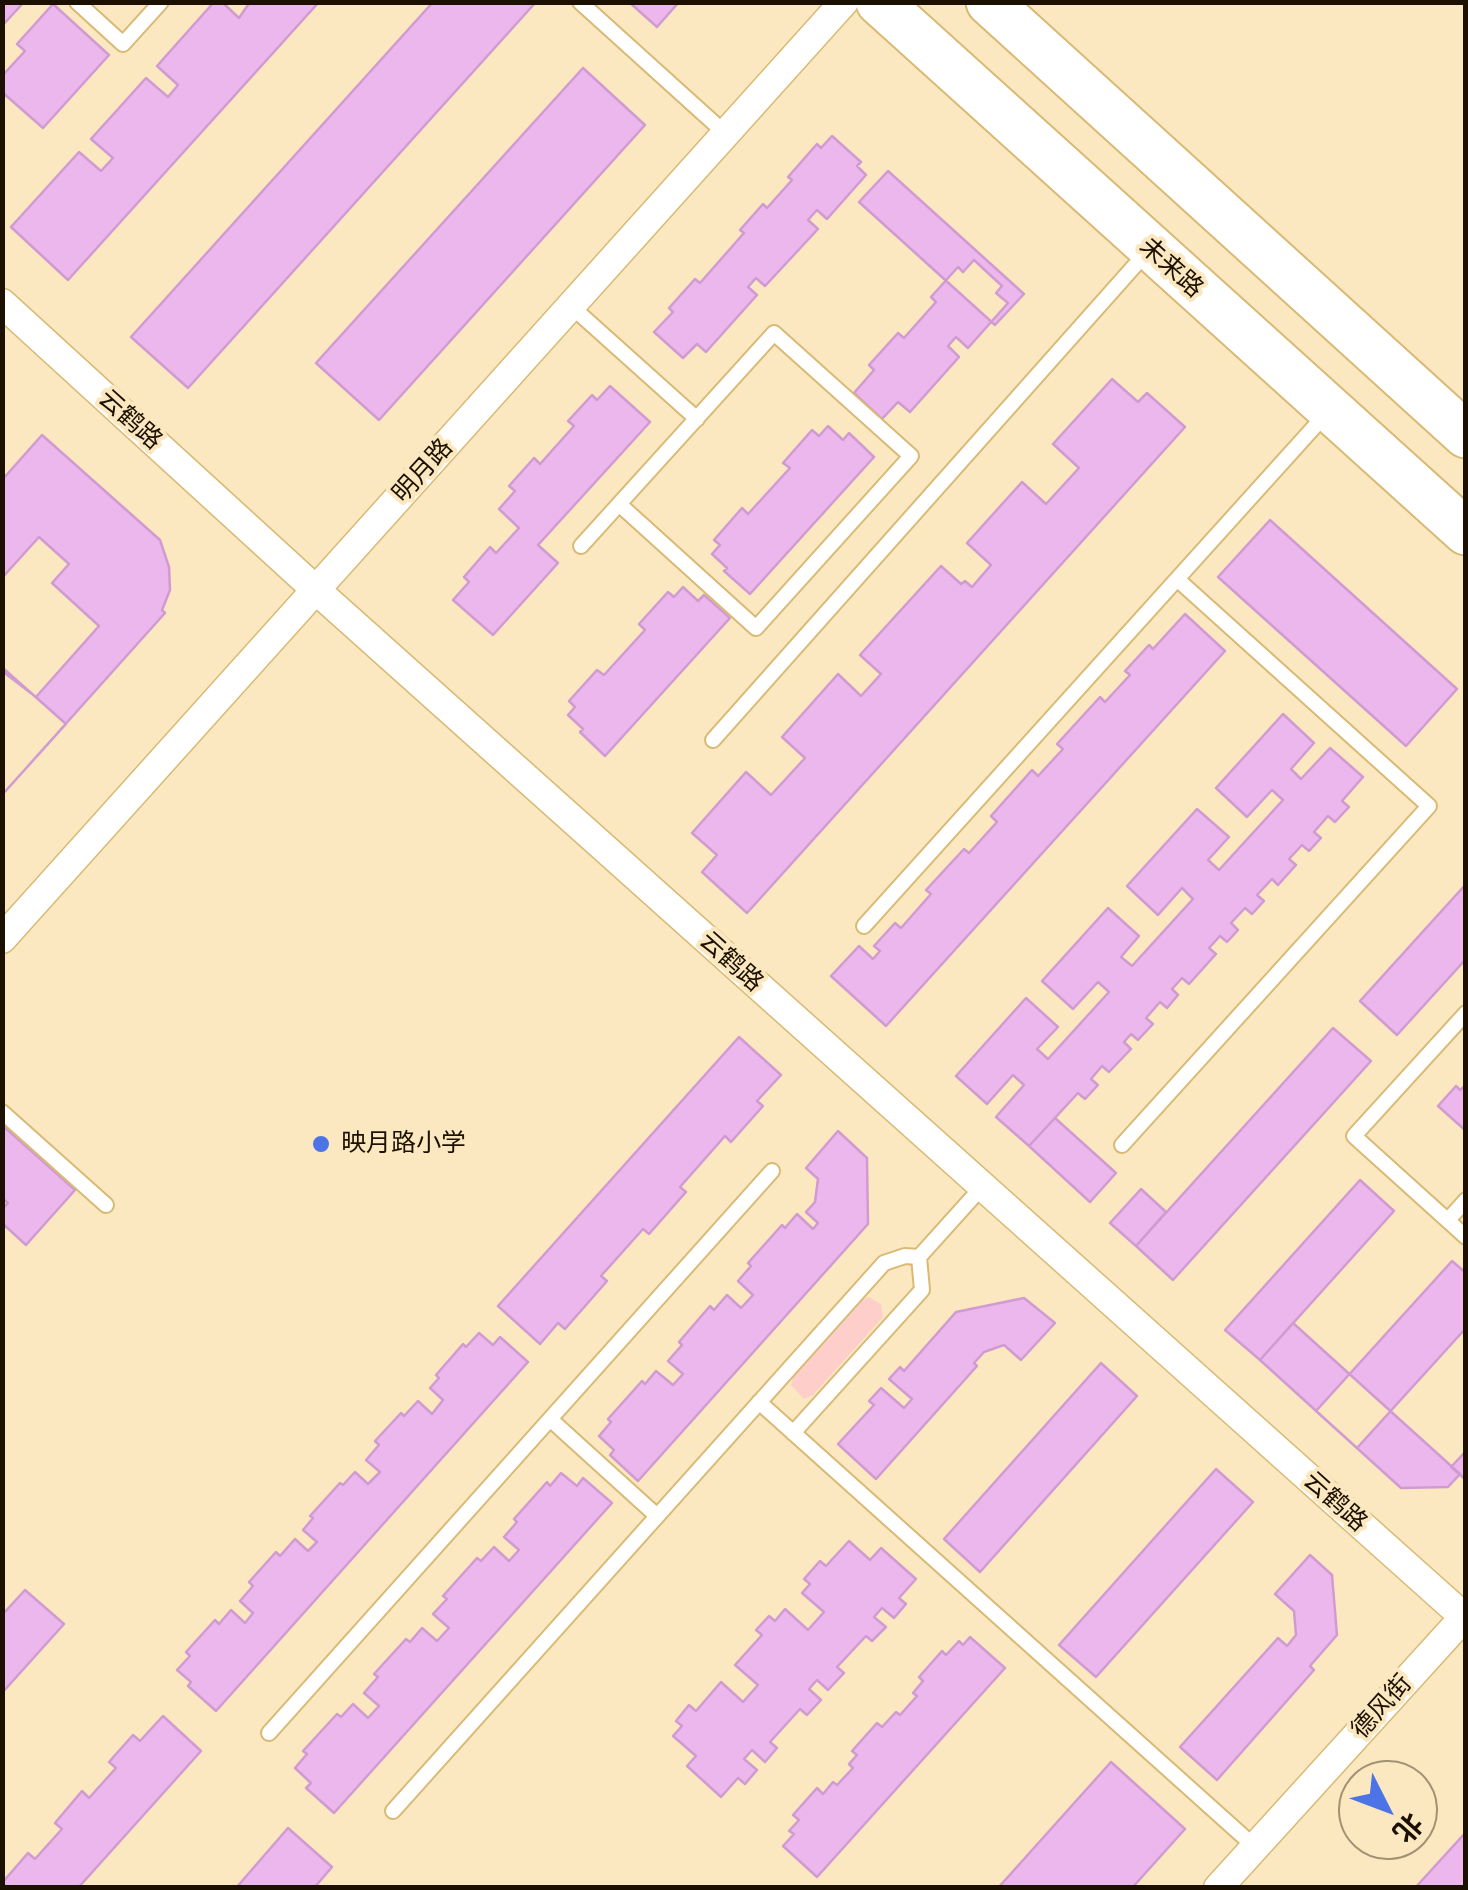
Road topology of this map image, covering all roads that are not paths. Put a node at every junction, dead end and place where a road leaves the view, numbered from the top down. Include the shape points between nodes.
1 (77, 2) edge
2 (161, 2) edge
3 (580, 2) edge
4 (844, 2) edge
5 (879, 2) edge
6 (988, 2) edge
7 (726, 134) junction
8 (1150, 249) junction
9 (2, 304) edge
10 (571, 306) junction
11 (1329, 411) junction
12 (696, 419) junction
13 (1466, 434) edge
14 (619, 504) junction
15 (1466, 532) edge
16 (581, 546) dead end
17 (1177, 579) junction
18 (316, 590) junction
19 (712, 740) dead end
20 (864, 926) dead end
21 (2, 939) edge
22 (1466, 1013) edge
23 (2, 1112) edge
24 (1122, 1145) dead end
25 (772, 1171) dead end
26 (982, 1187) junction
27 (1466, 1200) edge
28 (106, 1205) dead end
29 (1448, 1220) junction
30 (1466, 1237) edge
31 (919, 1257) junction
32 (759, 1402) junction
33 (550, 1419) junction
34 (793, 1433) junction
35 (657, 1516) junction
36 (1465, 1616) edge
37 (269, 1733) dead end
38 (393, 1811) dead end
39 (1256, 1847) junction
40 (1218, 1888) edge

1 - 2 lane via 123,44
3 - 7 lane
4 - 7 street, 明月路
5 - 8 main road, 未来路
6 - 13 main road
7 - 10 street, 明月路
8 - 11 main road, 未来路
8 - 19 lane
9 - 18 street, 云鹤路
10 - 12 lane
10 - 18 street, 明月路
11 - 15 main road, 未来路
11 - 17 lane
12 - 14 lane
12 - 14 lane via 774,333 911,456 756,628
14 - 16 lane
17 - 20 lane
17 - 24 lane via 1429,806
18 - 21 street, 明月路
18 - 26 street, 云鹤路
22 - 29 lane via 1354,1136
23 - 28 lane
25 - 33 lane
26 - 31 lane
26 - 36 street, 云鹤路
27 - 29 lane
29 - 30 lane
31 - 32 lane via 884,1263
31 - 34 lane via 922,1290
32 - 34 lane
32 - 35 lane
33 - 35 lane
33 - 37 lane
34 - 39 lane
35 - 38 lane
36 - 39 street, 德风街
39 - 40 street, 德风街

